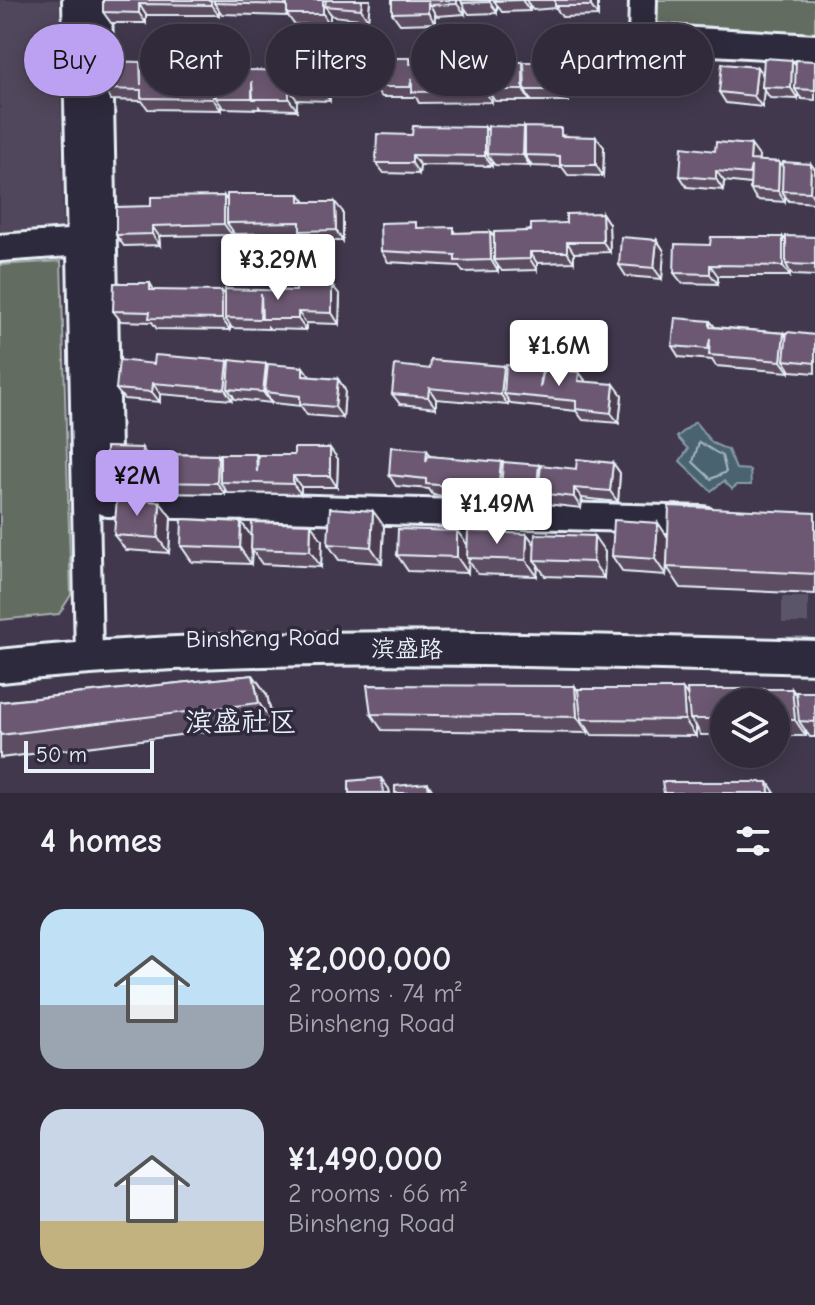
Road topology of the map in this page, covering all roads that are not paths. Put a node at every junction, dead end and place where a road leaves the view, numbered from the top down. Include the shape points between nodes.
1 (76, 0) edge
2 (98, 0) edge
3 (643, 0) edge
4 (815, 48) edge
5 (82, 242) junction
6 (0, 248) edge
7 (731, 520) edge
8 (815, 643) edge
9 (89, 650) junction
10 (0, 652) edge
11 (815, 657) edge
12 (0, 666) edge

1 - 5 street
2 - 7 street via 108,503
3 - 4 street via 642,38
5 - 6 street
5 - 9 street
8 - 9 main road, Binsheng Road via 280,636
9 - 10 main road, Binsheng Road
9 - 11 main road, 滨盛路 via 278,646
9 - 12 main road, 滨盛路

